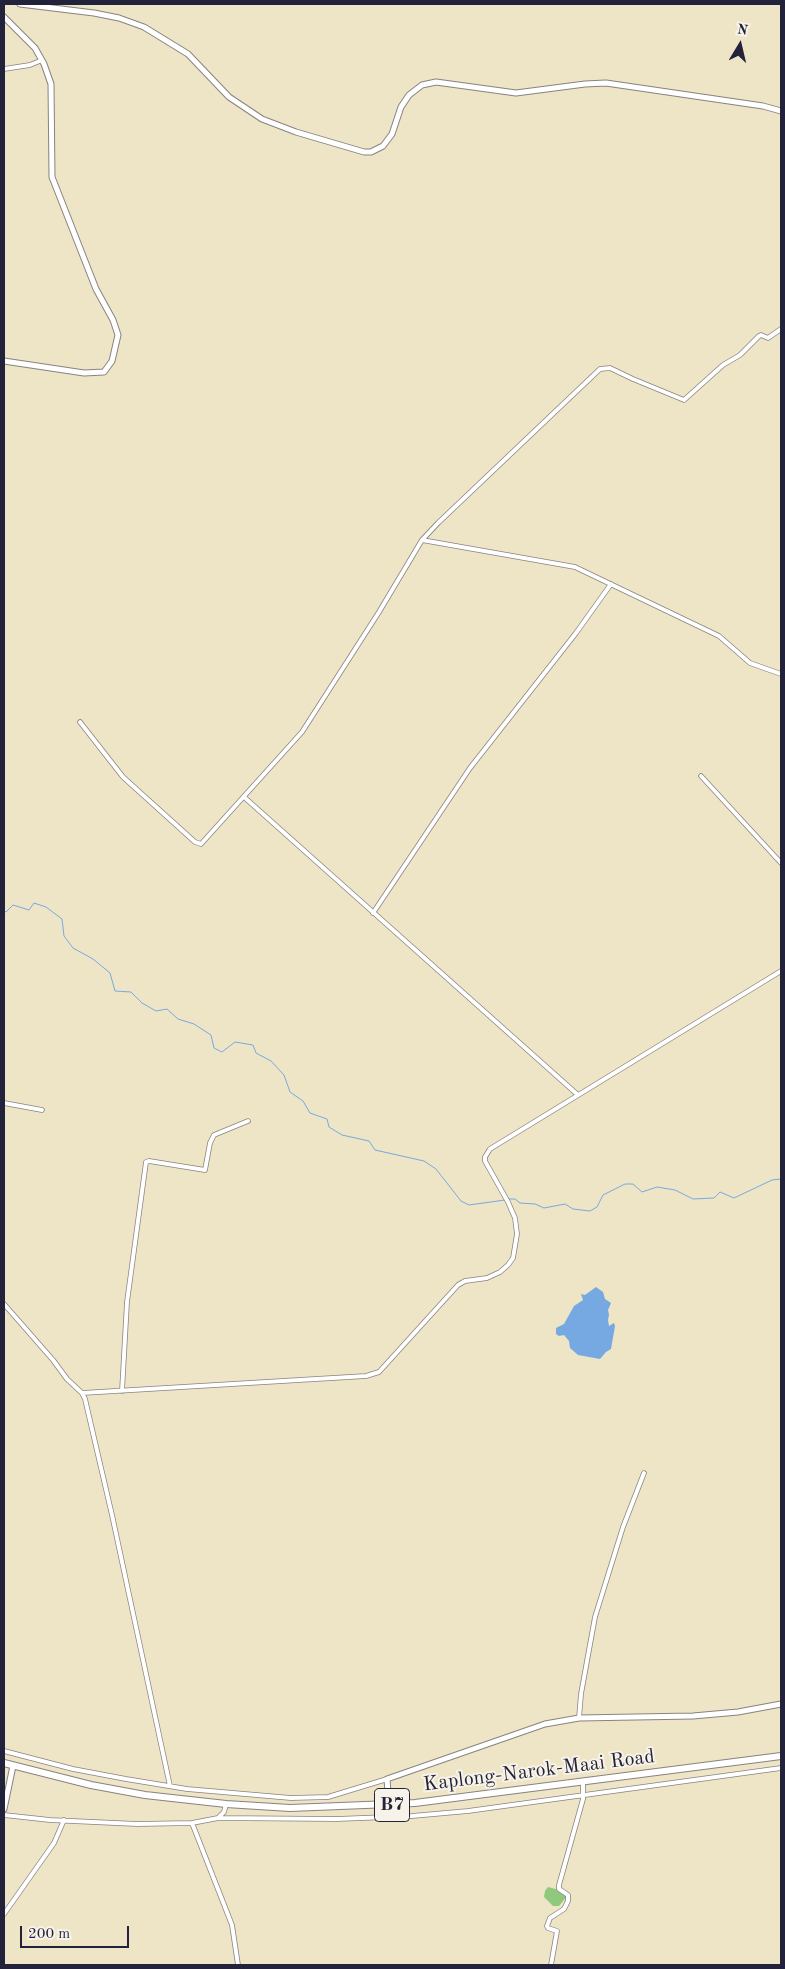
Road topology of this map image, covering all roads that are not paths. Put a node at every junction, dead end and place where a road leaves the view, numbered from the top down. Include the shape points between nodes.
1 (20, 4) edge
2 (4, 17) edge
3 (42, 60) junction
4 (4, 68) edge
5 (781, 111) edge
6 (781, 329) edge
7 (4, 361) edge
8 (422, 540) junction
9 (611, 584) junction
10 (781, 674) edge
11 (80, 722) dead end
12 (701, 776) dead end
13 (244, 797) junction
14 (781, 863) edge
15 (373, 913) junction
16 (781, 971) edge
17 (578, 1094) junction
18 (4, 1104) edge
19 (42, 1110) dead end
20 (248, 1121) dead end
21 (4, 1304) edge
22 (122, 1391) junction
23 (82, 1393) junction
24 (644, 1473) dead end
25 (781, 1704) edge
26 (578, 1718) junction
27 (4, 1751) edge
28 (781, 1756) edge
29 (35, 1760) junction
30 (4, 1763) edge
31 (13, 1766) junction
32 (781, 1768) edge
33 (32, 1771) junction
34 (387, 1779) junction
35 (584, 1782) junction
36 (170, 1786) junction
37 (6, 1790) edge
38 (583, 1796) junction
39 (291, 1798) junction
40 (226, 1804) junction
41 (389, 1805) junction
42 (290, 1808) junction
43 (4, 1809) edge
44 (4, 1815) edge
45 (218, 1818) junction
46 (64, 1820) junction
47 (192, 1823) junction
48 (4, 1914) edge
49 (238, 1965) edge
50 (551, 1965) edge

1 - 5 street via 119,18 144,27 188,54 229,97 262,119 364,152 383,146 392,134 401,107 409,95 422,85 436,82 516,93 606,83
2 - 3 street via 35,48
3 - 4 street
3 - 7 street via 51,84 52,177 96,289 116,327 118,340 112,361 99,373
6 - 8 street via 768,338 759,336 684,400 610,368 600,369
8 - 9 street via 575,567
8 - 13 street via 302,732
9 - 10 street via 726,639 750,663
9 - 15 street via 470,768
11 - 13 street via 123,777 199,844
12 - 14 street
13 - 15 street
15 - 17 street
16 - 17 street
17 - 22 street via 490,1149 485,1157 515,1218 516,1246 508,1265 488,1278 458,1285 379,1372 366,1376
18 - 19 street
20 - 22 street via 214,1135 205,1170 146,1162 127,1302
21 - 23 street
22 - 23 street
23 - 36 street via 112,1515
24 - 26 street via 595,1617
25 - 26 street via 692,1716
26 - 34 street via 545,1724
27 - 29 street
28 - 35 highway, Kaplong-Narok-Maai Road / B7
29 - 33 street
29 - 36 street
30 - 31 highway, Kaplong-Narok-Maai Road / B7
31 - 33 highway, Kaplong-Narok-Maai Road / B7
31 - 37 street
32 - 38 street
33 - 40 highway, Kaplong-Narok-Maai Road / B7 via 91,1786
34 - 39 street via 328,1797
34 - 41 street
35 - 38 street
35 - 41 highway, Kaplong-Narok-Maai Road / B7
36 - 39 street
37 - 43 street
38 - 45 street via 412,1816
38 - 50 street via 559,1884 568,1901 564,1910 550,1918 547,1926 557,1931
39 - 42 street
40 - 42 highway, Kaplong-Narok-Maai Road / B7
40 - 45 street
41 - 42 highway, Kaplong-Narok-Maai Road / B7
44 - 46 street
45 - 47 street
46 - 47 street
46 - 48 street via 54,1843
47 - 49 street via 232,1926

